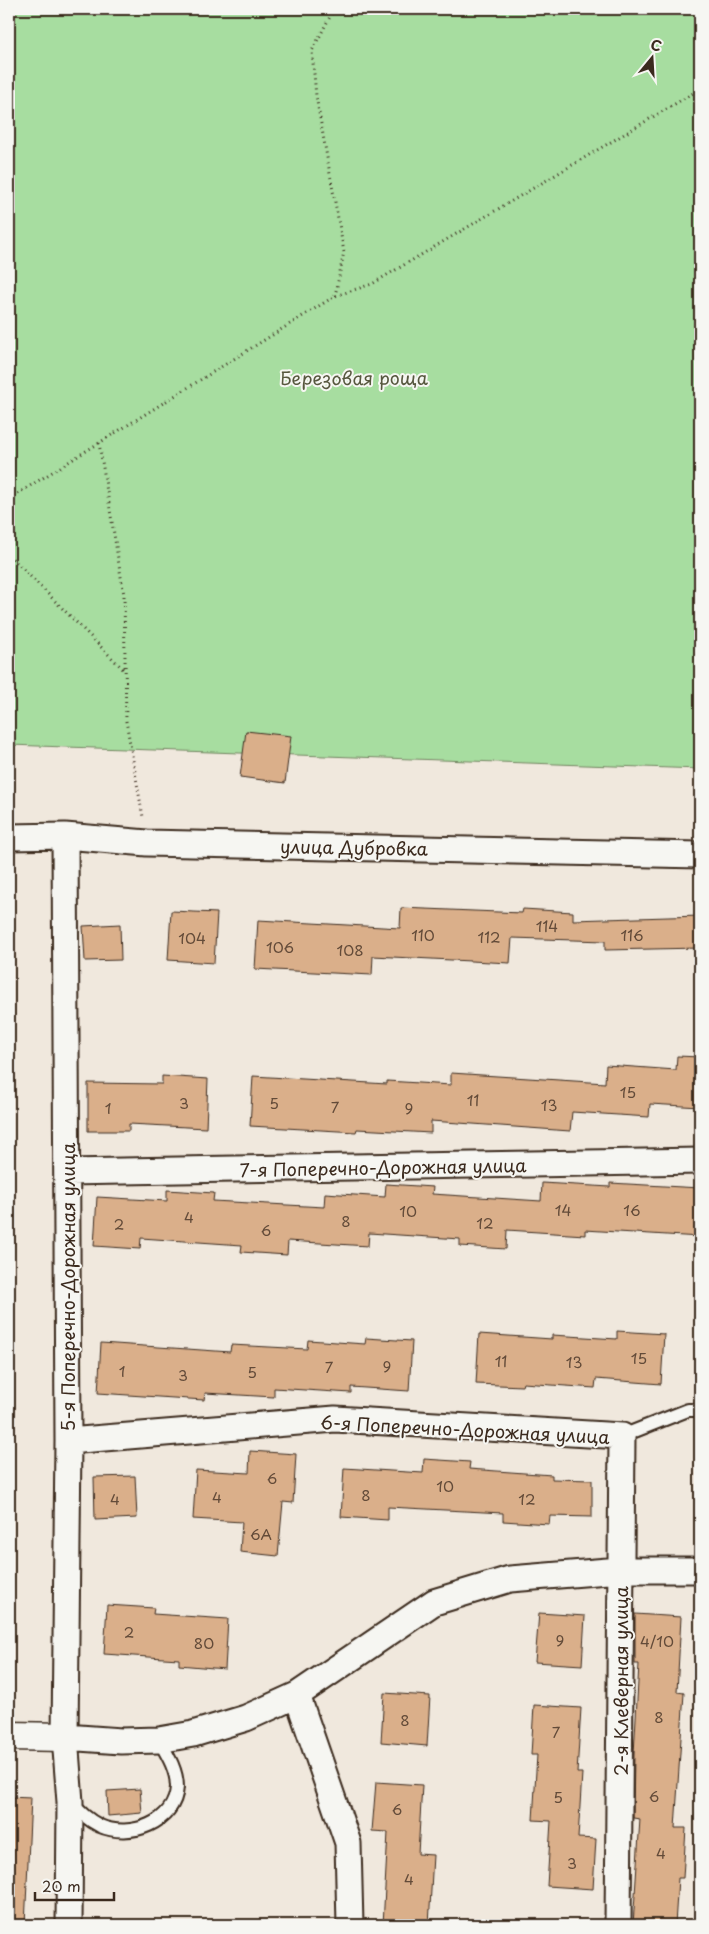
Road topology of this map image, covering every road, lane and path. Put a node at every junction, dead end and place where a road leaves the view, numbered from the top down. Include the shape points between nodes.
1 (334, 9) edge
2 (700, 89) edge
3 (335, 296) junction
4 (98, 443) junction
5 (9, 499) edge
6 (9, 555) edge
7 (125, 672) junction
8 (65, 836) junction
9 (9, 837) edge
10 (147, 843) junction
11 (700, 855) edge
12 (700, 1161) edge
13 (67, 1172) junction
14 (700, 1410) edge
15 (622, 1436) junction
16 (68, 1440) junction
17 (620, 1570) junction
18 (700, 1570) edge
19 (296, 1695) junction
20 (9, 1736) edge
21 (65, 1737) junction
22 (159, 1740) junction
23 (70, 1802) junction
24 (69, 1925) edge
25 (350, 1925) edge
26 (618, 1925) edge

1 - 3 path via 312,51 316,96 344,252
2 - 3 path via 372,284
3 - 4 path
4 - 5 path
4 - 7 path via 124,595
6 - 7 path
7 - 10 path via 126,721
8 - 9 street, улица Дубровка
8 - 10 street, улица Дубровка
8 - 13 street, 5-я Поперечно-Дорожная улица
10 - 11 street, улица Дубровка
12 - 13 street, 7-я Поперечно-Дорожная улица
13 - 16 street, 5-я Поперечно-Дорожная улица
14 - 15 lane via 688,1410
15 - 16 street, 6-я Поперечно-Дорожная улица via 335,1420
15 - 17 street, 2-я Клеверная улица
16 - 21 street, 5-я Поперечно-Дорожная улица
17 - 18 street
17 - 19 street via 510,1579 434,1602
17 - 26 street, 2-я Клеверная улица
19 - 22 street via 246,1718 193,1734
19 - 25 street via 348,1843
20 - 21 street
21 - 22 street
21 - 23 street
22 - 23 lane via 172,1763 177,1786 166,1814 149,1826 124,1830 102,1827 86,1818
23 - 24 street

